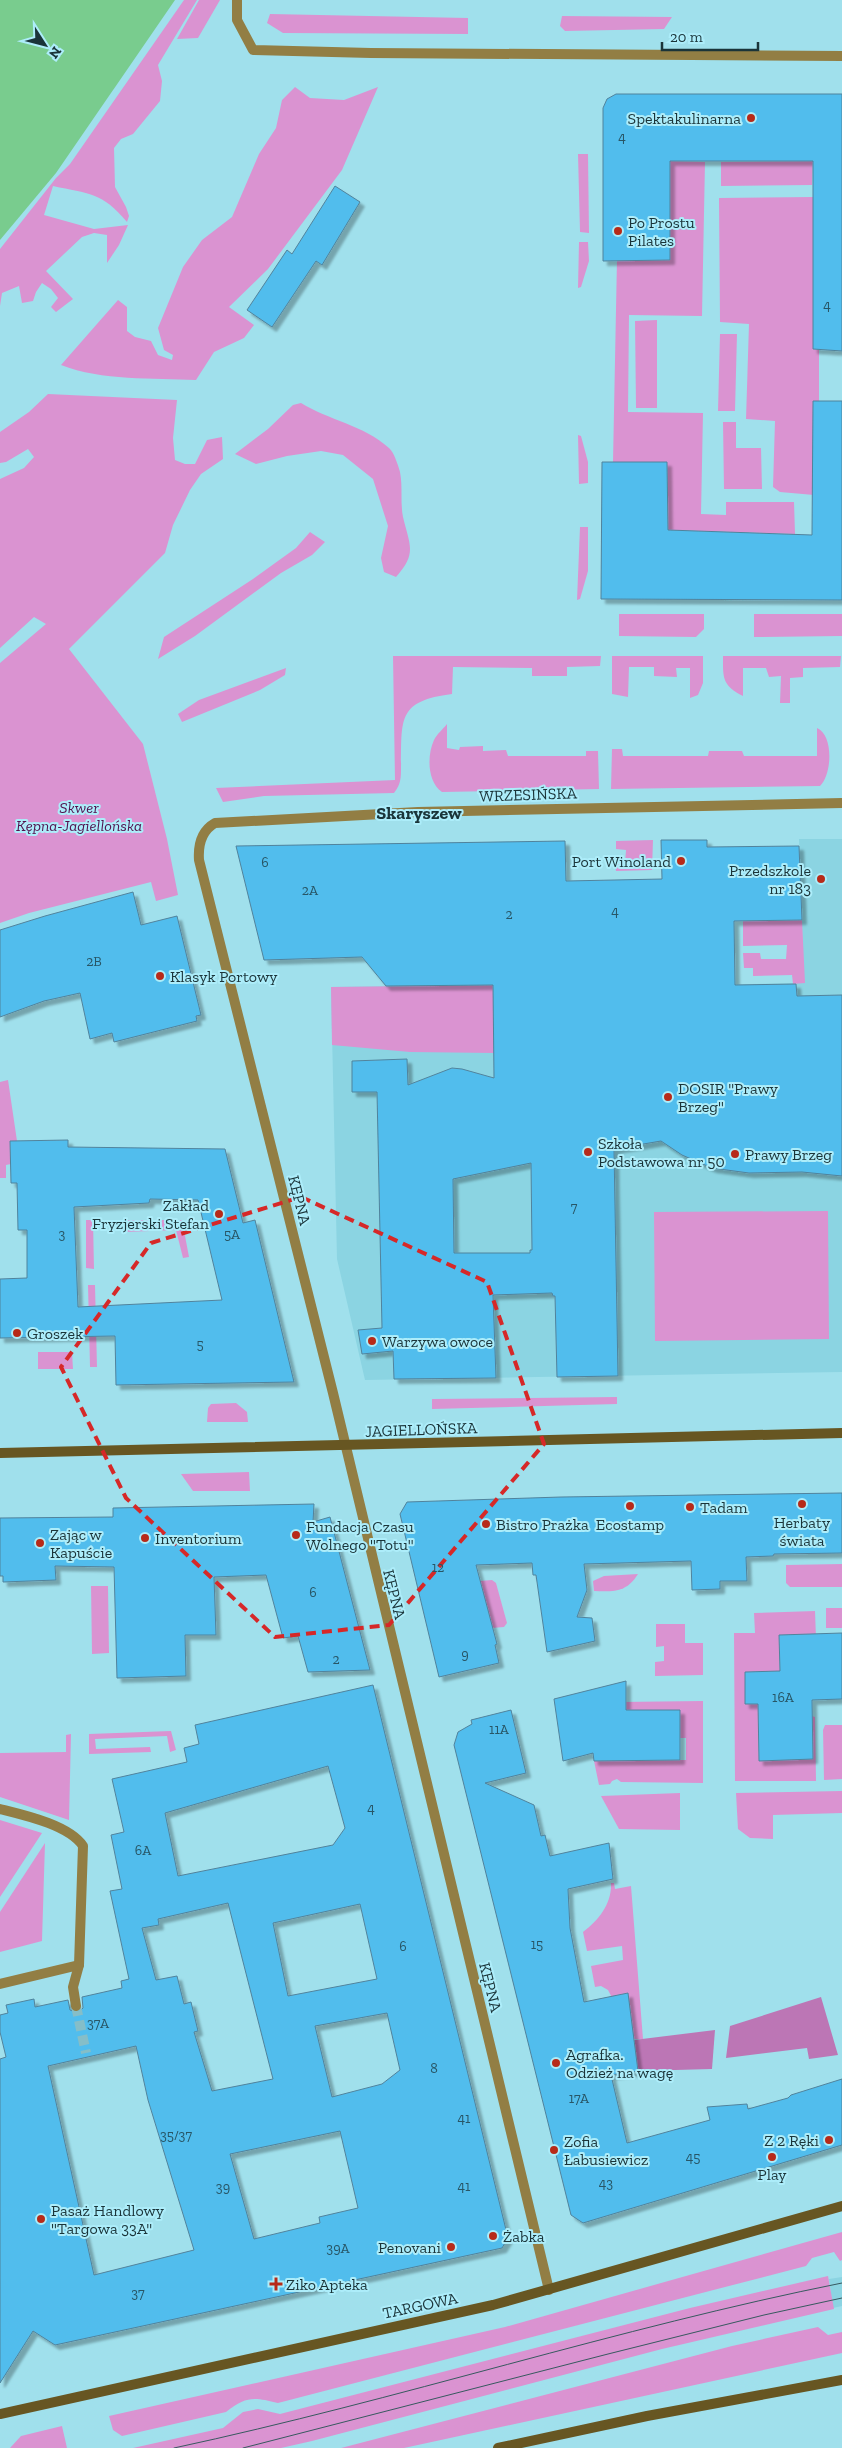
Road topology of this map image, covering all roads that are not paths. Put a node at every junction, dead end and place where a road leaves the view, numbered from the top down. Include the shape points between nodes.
1 (237, 0) edge
2 (842, 56) edge
3 (842, 802) edge
4 (215, 823) joint
5 (842, 1432) edge
6 (346, 1446) junction
7 (0, 1453) edge
8 (0, 1809) edge
9 (79, 1964) junction
10 (0, 1984) edge
11 (76, 2006) tunnel mouth
12 (842, 2206) edge
13 (549, 2290) junction
14 (842, 2380) edge
15 (0, 2414) edge
16 (498, 2448) edge

1 - 2 street via 238,20 253,50
3 - 4 street, WRZESIŃSKA via 418,812
4 - 6 street, KĘPNA via 204,831 198,851 199,860
5 - 6 main road, JAGIELLOŃSKA
6 - 7 main road, JAGIELLOŃSKA
6 - 13 street, KĘPNA
8 - 9 street via 53,1826 78,1839 83,1846
9 - 10 street
9 - 11 street via 73,1987
12 - 13 main road, TARGOWA
13 - 15 main road, TARGOWA
14 - 16 main road

